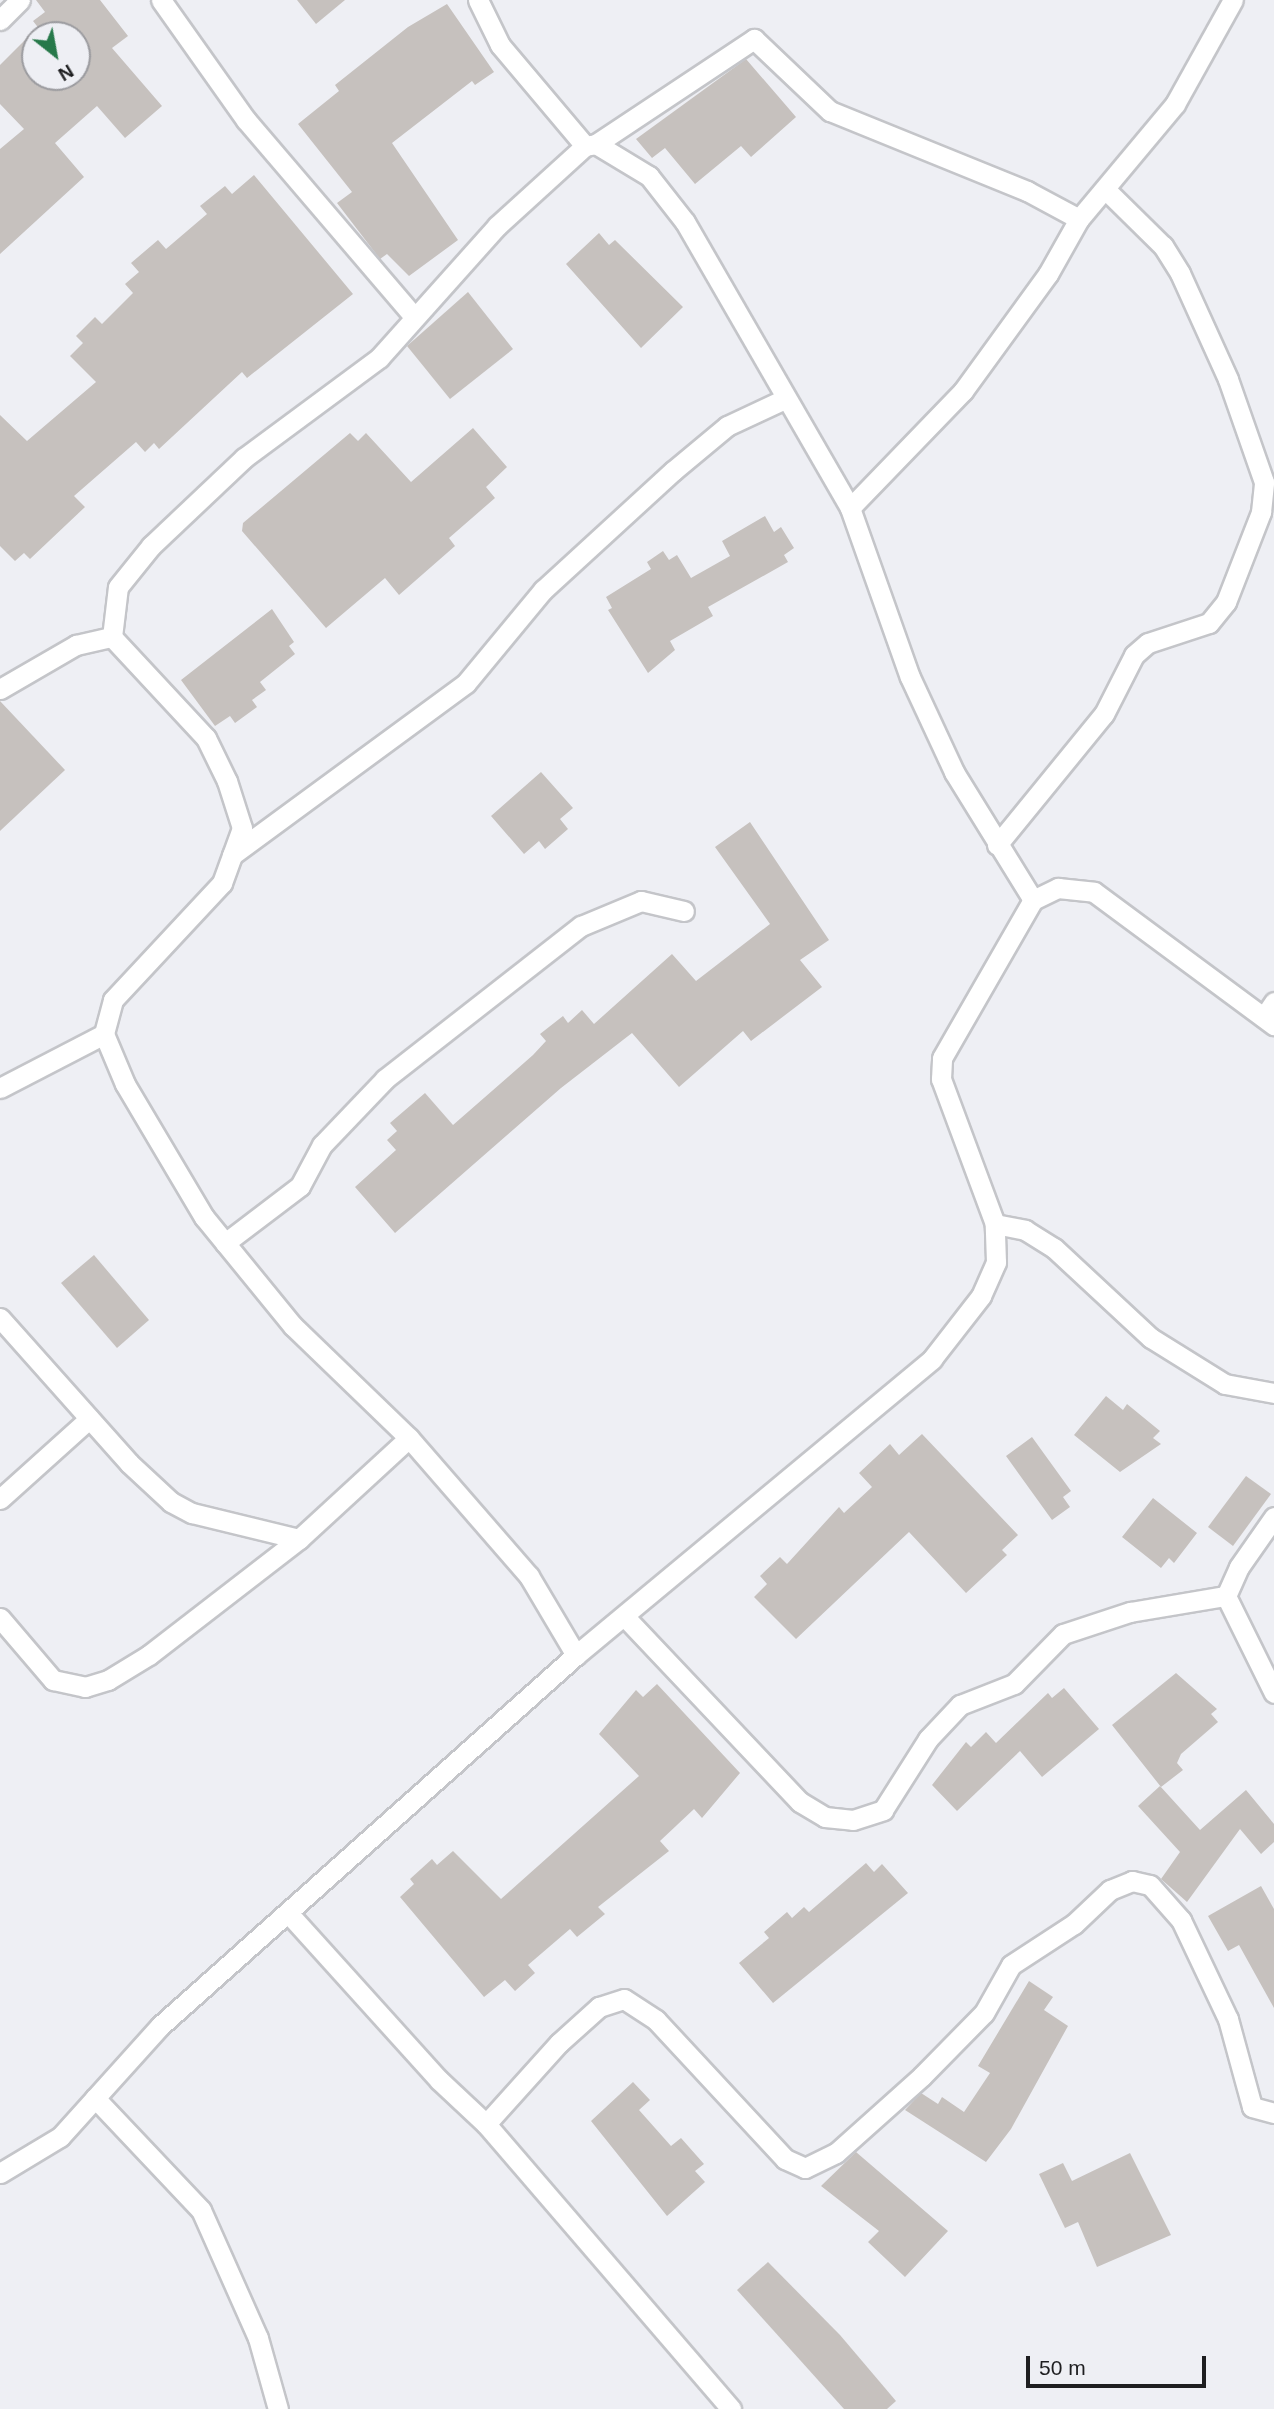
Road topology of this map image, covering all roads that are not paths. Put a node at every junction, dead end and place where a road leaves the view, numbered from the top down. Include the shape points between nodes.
1 (20, 0) edge
2 (161, 0) edge
3 (478, 0) edge
4 (1233, 0) edge
5 (0, 20) edge
6 (591, 145) junction
7 (1105, 189) junction
8 (1079, 219) junction
9 (414, 317) junction
10 (785, 399) junction
11 (850, 508) junction
12 (112, 636) junction
13 (0, 689) edge
14 (997, 845) junction
15 (232, 855) junction
16 (1033, 900) junction
17 (684, 911) dead end
18 (1270, 1015) edge
19 (104, 1034) junction
20 (0, 1088) edge
21 (995, 1224) junction
22 (225, 1243) junction
23 (0, 1318) edge
24 (1274, 1393) edge
25 (89, 1419) junction
26 (409, 1438) junction
27 (0, 1499) edge
28 (1274, 1517) edge
29 (299, 1539) junction
30 (1226, 1596) junction
31 (624, 1616) junction
32 (0, 1618) edge
33 (576, 1656) junction
34 (1274, 1693) edge
35 (289, 1913) junction
36 (95, 2098) junction
37 (1274, 2113) edge
38 (486, 2124) junction
39 (0, 2173) edge
40 (278, 2409) edge
41 (731, 2409) edge

1 - 5 street
2 - 9 street via 246,120
3 - 6 street via 500,45
4 - 7 street via 1175,104
6 - 8 street via 754,38 830,111 1027,191
6 - 9 street via 497,226
6 - 10 street via 649,176 668,195
7 - 8 street
7 - 14 street via 1163,246 1180,273 1228,379 1264,482 1261,512 1226,602 1209,623 1148,643 1135,654 1104,714
8 - 11 street via 1048,274 963,391
9 - 12 street via 379,358 244,458 150,546 118,587
10 - 11 street
10 - 15 street via 727,426 673,471 543,590 466,683
11 - 14 street via 910,677
12 - 13 street via 76,645
12 - 15 street via 205,738 227,781 242,828
14 - 16 street
15 - 19 street via 222,883 113,1000
16 - 18 street via 1058,888 1094,892
16 - 21 street via 942,1058 941,1079
17 - 22 street via 642,901 581,926 385,1079 322,1146 300,1186
19 - 20 street
19 - 22 street via 125,1084
21 - 24 street via 1025,1230 1054,1248 1141,1331 1215,1377 1256,1392
21 - 31 street via 996,1262 981,1296 932,1359
22 - 26 street via 293,1326
23 - 25 street
25 - 27 street
25 - 29 street via 171,1502 192,1513
26 - 29 street
26 - 33 street via 529,1576
28 - 30 street via 1239,1567
29 - 32 street via 149,1655 85,1687 53,1680
30 - 31 street via 1130,1612 1063,1634 1014,1684 960,1705 928,1739 883,1810 853,1820 825,1817 800,1801
30 - 34 street
31 - 33 street
33 - 35 street
35 - 36 street via 160,2026
35 - 38 street via 439,2080
36 - 39 street via 60,2137
36 - 40 street via 201,2210 258,2338
37 - 38 street via 1252,2108 1228,2019 1181,1920 1150,1885 1132,1881 1110,1890 1074,1924 1011,1965 984,2014 922,2076 836,2153 805,2168 785,2159 656,2020 624,1999 599,2007 559,2043
38 - 41 street

